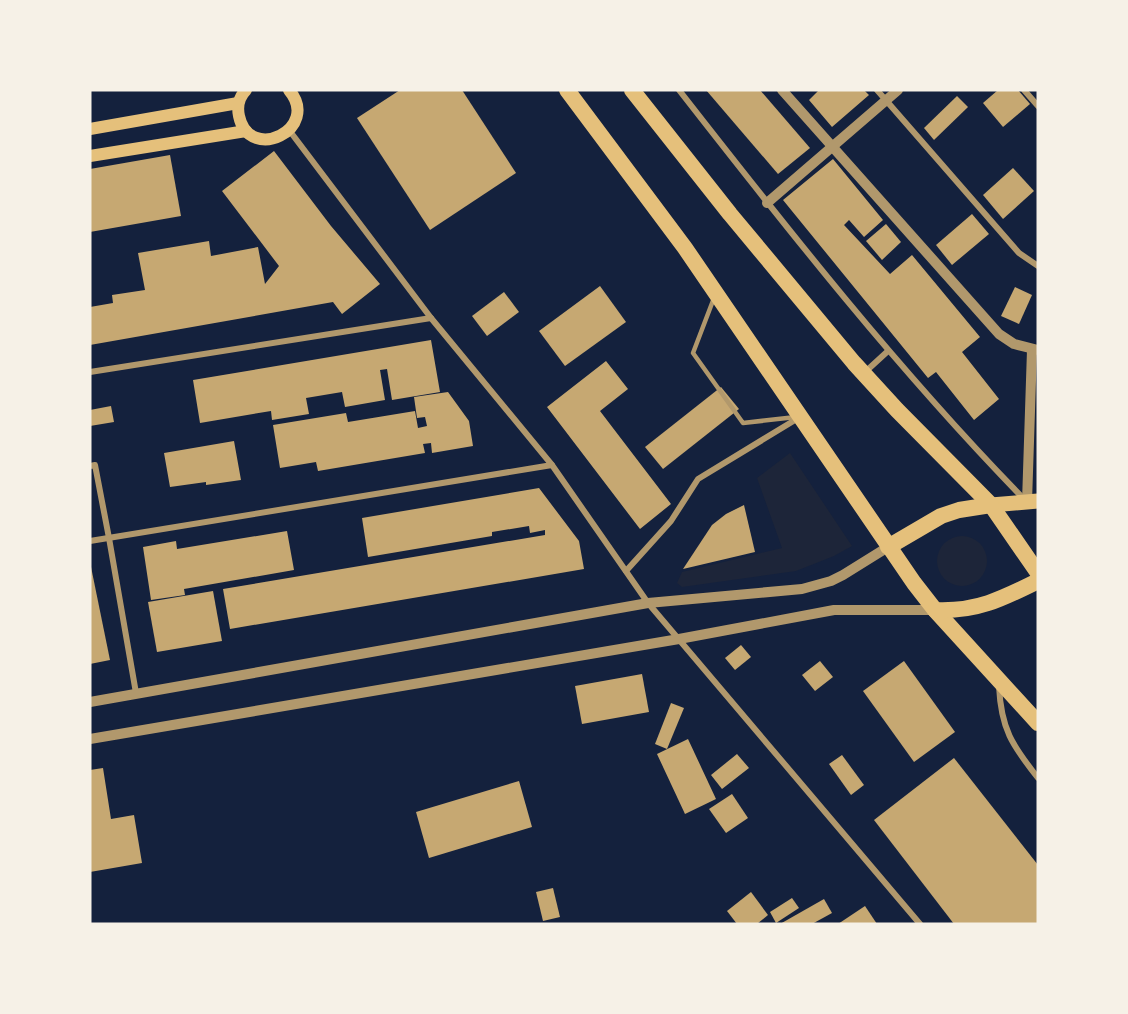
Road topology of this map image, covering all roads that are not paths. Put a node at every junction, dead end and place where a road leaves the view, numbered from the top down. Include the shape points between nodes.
1 (246, 90) edge
2 (567, 90) edge
3 (632, 90) edge
4 (679, 90) edge
5 (782, 90) edge
6 (877, 90) edge
7 (898, 90) edge
8 (1024, 90) edge
9 (294, 92) edge
10 (886, 100) junction
11 (238, 103) junction
12 (1038, 106) edge
13 (90, 129) edge
14 (289, 130) junction
15 (246, 131) junction
16 (833, 148) junction
17 (90, 156) edge
18 (767, 203) junction
19 (1038, 266) edge
20 (716, 292) junction
21 (431, 318) junction
22 (1035, 350) edge
23 (888, 351) junction
24 (90, 372) edge
25 (864, 374) junction
26 (801, 417) junction
27 (552, 465) junction
28 (90, 466) edge
29 (1032, 501) edge
30 (991, 505) junction
31 (110, 538) junction
32 (90, 541) edge
33 (888, 547) junction
34 (626, 571) junction
35 (1038, 573) edge
36 (1038, 581) edge
37 (648, 603) junction
38 (935, 610) junction
39 (679, 639) junction
40 (999, 679) junction
41 (136, 693) junction
42 (90, 702) edge
43 (1038, 723) edge
44 (90, 739) edge
45 (1038, 778) edge
46 (920, 924) edge

1 - 11 main road
2 - 20 highway
3 - 25 highway
4 - 18 street
5 - 16 street
6 - 10 street
7 - 10 street
8 - 12 street
9 - 14 main road via 297,113
10 - 16 street
10 - 19 street via 1019,253
11 - 13 main road
11 - 15 main road
14 - 15 main road via 282,136 263,140
14 - 21 street
15 - 17 main road
16 - 18 street
16 - 22 street via 999,334 1014,344
18 - 23 street
20 - 26 highway
20 - 26 lane via 693,353 743,423
21 - 24 street
21 - 27 street
22 - 29 street
23 - 25 street
23 - 29 street via 957,429
25 - 30 highway
26 - 33 highway
26 - 34 street via 698,479 671,521
27 - 31 street
27 - 34 street
28 - 31 street via 95,465
29 - 30 main road
30 - 33 highway via 941,516
30 - 35 highway
31 - 32 street
31 - 41 street
33 - 37 street via 817,586
33 - 38 highway
34 - 37 street
36 - 38 highway via 972,609
37 - 39 street
37 - 41 street
38 - 39 street via 834,610
38 - 40 highway
39 - 44 street
39 - 46 street
40 - 43 highway
40 - 45 street via 1006,731
41 - 42 street

